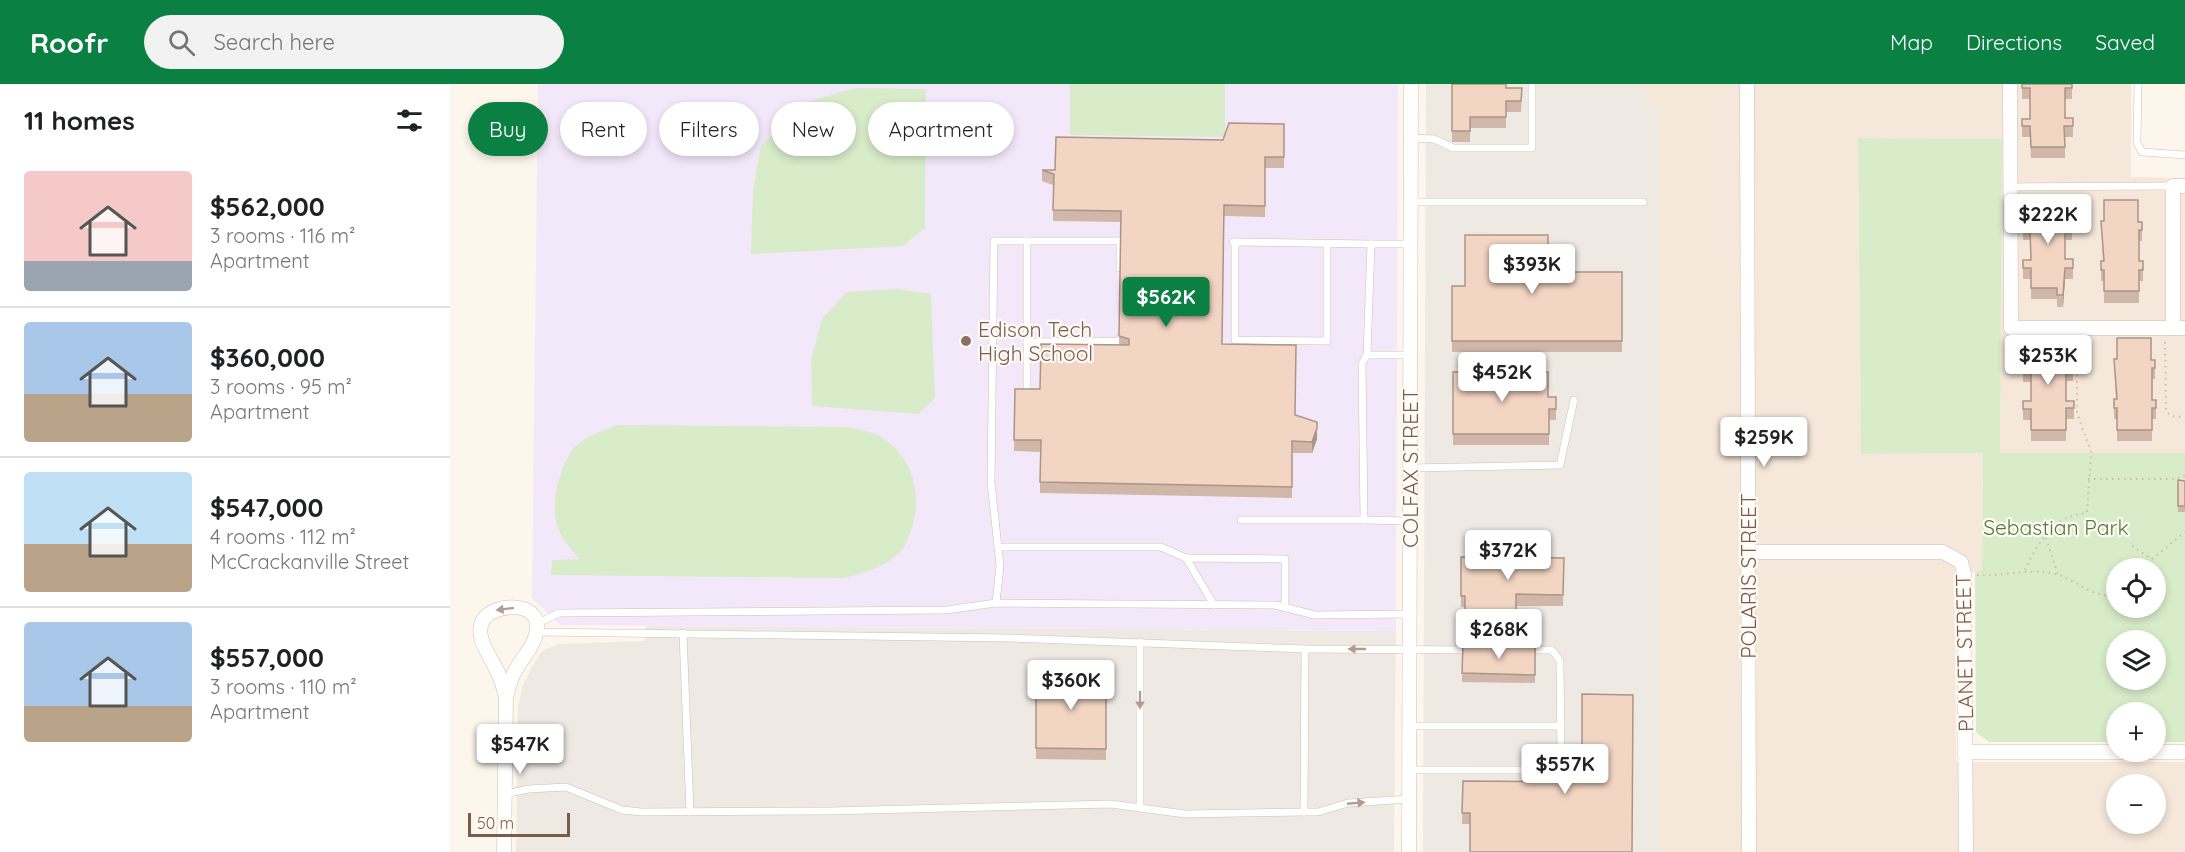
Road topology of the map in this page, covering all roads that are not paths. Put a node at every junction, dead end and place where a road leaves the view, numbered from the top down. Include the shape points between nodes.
1 (1411, 84) edge
2 (1532, 84) edge
3 (1747, 84) edge
4 (2010, 84) edge
5 (2138, 84) edge
6 (1411, 138) junction
7 (2185, 155) edge
8 (2179, 186) edge
9 (2010, 187) junction
10 (1411, 202) junction
11 (1642, 202) dead end
12 (1027, 241) junction
13 (1120, 241) junction
14 (1129, 241) edge
15 (1327, 244) junction
16 (1371, 244) junction
17 (1410, 244) junction
18 (1120, 273) edge
19 (2179, 328) edge
20 (1121, 330) edge
21 (1027, 342) junction
22 (1367, 355) junction
23 (1410, 355) junction
24 (1027, 392) edge
25 (1574, 400) dead end
26 (1410, 468) junction
27 (1242, 520) dead end
28 (1364, 520) junction
29 (1410, 521) junction
30 (998, 547) junction
31 (1748, 552) junction
32 (1186, 558) junction
33 (996, 603) junction
34 (1214, 604) junction
35 (1285, 608) junction
36 (1409, 614) junction
37 (537, 628) junction
38 (683, 633) junction
39 (1140, 642) junction
40 (1305, 649) junction
41 (1409, 649) junction
42 (1481, 650) edge
43 (1517, 650) edge
44 (506, 697) junction
45 (1409, 726) junction
46 (1561, 726) junction
47 (1965, 752) junction
48 (2185, 752) edge
49 (1409, 770) junction
50 (504, 794) junction
51 (1409, 800) junction
52 (1140, 808) junction
53 (690, 812) junction
54 (1304, 812) junction
55 (504, 852) edge
56 (1409, 852) edge
57 (1749, 852) edge
58 (1966, 852) edge

1 - 6 street, COLFAX STREET
2 - 6 lane via 1532,148 1453,148 1434,139
3 - 31 street, POLARIS STREET
4 - 9 street
5 - 7 lane via 2137,143 2142,152
6 - 10 street, COLFAX STREET
8 - 9 lane
8 - 19 street
9 - 19 street via 2011,328
10 - 11 lane
10 - 17 street, COLFAX STREET
12 - 13 lane
12 - 21 lane
12 - 30 lane via 994,241 991,482
13 - 14 lane
13 - 18 lane
15 - 15 lane via 1233,242 1235,340 1327,341
15 - 16 lane
16 - 17 lane
16 - 22 lane
17 - 23 street, COLFAX STREET
20 - 21 lane via 1121,341
21 - 24 lane
22 - 23 lane
22 - 28 lane via 1362,363
23 - 26 street, COLFAX STREET
25 - 26 lane via 1560,465
26 - 29 street, COLFAX STREET
27 - 28 lane
28 - 29 lane
29 - 36 street, COLFAX STREET
30 - 32 lane via 1161,547
30 - 33 lane
31 - 47 street, PLANET STREET via 1943,552 1961,562
31 - 57 street, POLARIS STREET
32 - 34 lane
32 - 35 lane via 1285,560
33 - 34 lane
33 - 37 lane via 946,610 559,613
34 - 35 lane
35 - 36 lane via 1315,615
36 - 41 street, COLFAX STREET
37 - 38 lane
37 - 44 street via 536,637 513,674
37 -> 44 street via 532,613 518,607 495,609 483,620 480,633
38 - 39 lane
38 - 53 lane
39 - 40 lane
39 -> 52 lane
41 -> 40 lane
40 - 54 lane
41 - 42 lane
41 - 45 street, COLFAX STREET
43 - 46 lane via 1552,650 1560,661
44 - 50 street
45 - 46 lane
45 - 49 street, COLFAX STREET
46 - 49 lane via 1561,758 1555,770
47 - 48 street
47 - 58 street, PLANET STREET
49 - 51 street, COLFAX STREET
50 - 53 lane via 566,787 622,810
50 - 55 street
54 -> 51 lane via 1348,803
51 - 56 street, COLFAX STREET
52 - 53 lane via 1111,804
52 - 54 lane via 1185,814

